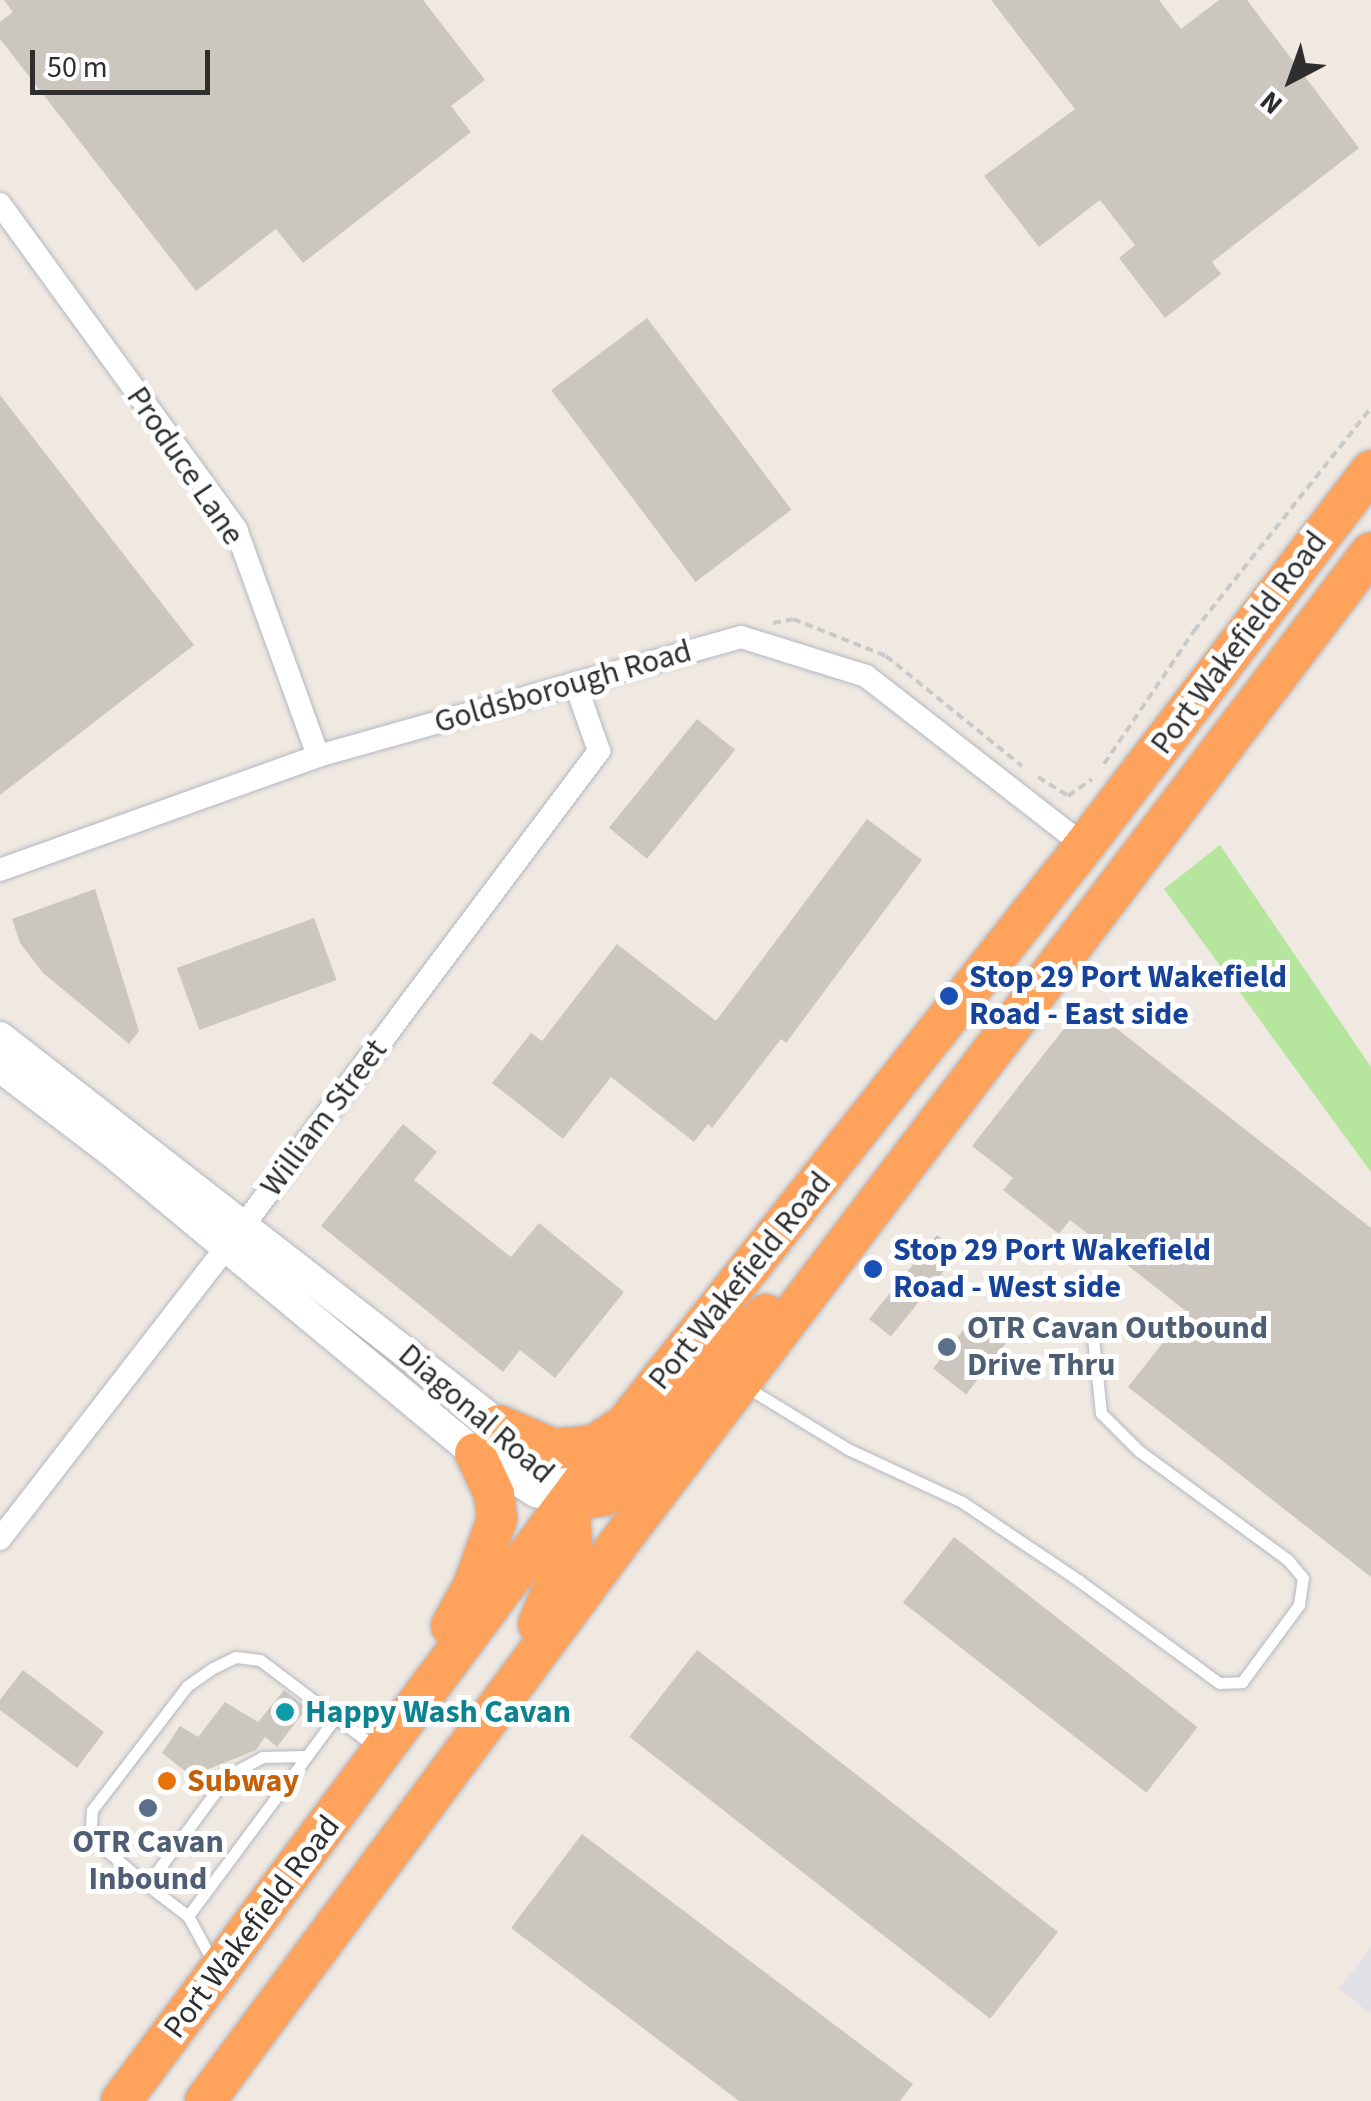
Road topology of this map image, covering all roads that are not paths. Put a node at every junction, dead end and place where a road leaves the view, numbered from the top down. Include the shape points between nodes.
1 (0, 204) edge
2 (1371, 470) edge
3 (1371, 513) edge
4 (1326, 528) junction
5 (1371, 552) edge
6 (575, 683) junction
7 (318, 756) junction
8 (1084, 846) junction
9 (0, 870) edge
10 (0, 1037) edge
11 (0, 1067) edge
12 (868, 1213) junction
13 (235, 1236) junction
14 (1092, 1327) dead end
15 (740, 1383) junction
16 (624, 1426) junction
17 (487, 1439) junction
18 (569, 1500) junction
19 (0, 1539) edge
20 (501, 1700) junction
21 (334, 1718) junction
22 (383, 1753) junction
23 (307, 1756) junction
24 (146, 1885) junction
25 (188, 1916) junction
26 (219, 1973) junction
27 (253, 2038) junction
28 (152, 2060) junction
29 (121, 2101) edge
30 (205, 2101) edge

1 - 7 street, Produce Lane via 236,529
2 - 4 highway, Port Wakefield Road
3 - 4 highway via 1343,534
4 - 8 highway, Port Wakefield Road
5 - 12 highway, Port Wakefield Road
6 - 7 street, Goldsborough Road
6 - 8 street, Goldsborough Road via 741,637 866,676
6 - 13 street, William Street via 600,751
7 - 9 street, Goldsborough Road
8 - 16 highway, Port Wakefield Road
10 - 13 street, Diagonal Road
11 - 13 street, Diagonal Road
12 - 15 highway, Port Wakefield Road
12 - 18 highway via 712,1368 628,1480 603,1496
13 - 17 street, Diagonal Road
13 - 19 street, William Street
14 - 15 lane via 1102,1413 1140,1451 1303,1578 1299,1605 1242,1682 1218,1682 962,1502 848,1448
15 - 20 highway, Port Wakefield Road
16 - 17 highway via 594,1445 554,1450
16 - 18 highway, Port Wakefield Road
17 - 18 street, Diagonal Road via 558,1480
17 - 22 highway via 497,1507 488,1549
18 - 20 highway via 572,1541
18 - 22 highway, Port Wakefield Road
20 - 27 highway, Port Wakefield Road
21 - 22 lane
21 - 23 lane
21 - 24 lane via 260,1660 236,1657 186,1686 90,1816 103,1849
22 - 26 highway, Port Wakefield Road
23 - 24 lane via 262,1757 227,1776
23 - 25 lane
24 - 25 lane
25 - 26 lane
26 - 28 highway, Port Wakefield Road
27 - 28 highway via 230,2014 217,2012
27 - 30 highway, Port Wakefield Road
28 - 29 highway, Port Wakefield Road

